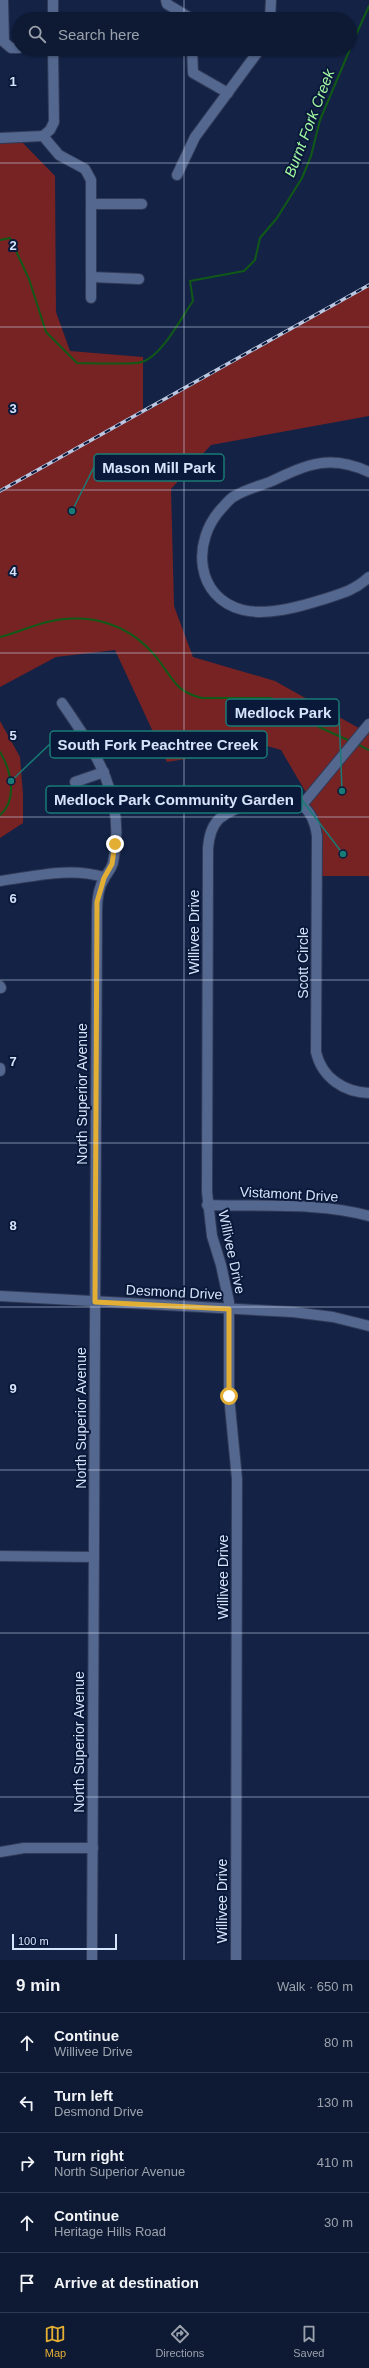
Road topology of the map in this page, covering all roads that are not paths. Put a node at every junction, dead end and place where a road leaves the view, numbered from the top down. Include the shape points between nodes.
1 (3, 0) edge
2 (53, 0) edge
3 (166, 0) edge
4 (271, 0) edge
5 (53, 12) edge
6 (180, 12) edge
7 (270, 12) edge
8 (12, 48) edge
9 (54, 56) edge
10 (192, 56) edge
11 (255, 56) edge
12 (228, 93) junction
13 (43, 136) junction
14 (0, 138) edge
15 (176, 175) dead end
16 (91, 204) junction
17 (142, 204) dead end
18 (91, 277) junction
19 (139, 279) dead end
20 (90, 298) dead end
21 (369, 472) edge
22 (369, 577) edge
23 (62, 703) dead end
24 (369, 724) edge
25 (104, 772) junction
26 (75, 782) dead end
27 (302, 805) junction
28 (104, 878) junction
29 (0, 880) edge
30 (0, 1068) edge
31 (0, 1071) edge
32 (369, 1093) edge
33 (207, 1205) junction
34 (369, 1216) edge
35 (0, 1296) edge
36 (95, 1302) junction
37 (229, 1309) junction
38 (369, 1326) edge
39 (0, 1556) edge
40 (94, 1557) junction
41 (93, 1848) junction
42 (0, 1852) edge
43 (92, 1960) edge
44 (236, 1960) edge

1 - 8 street via 4,42
2 - 5 street
3 - 6 street via 167,4
4 - 7 street
9 - 13 street via 54,122
10 - 12 street via 193,73
11 - 12 street
12 - 15 street via 195,137
13 - 14 street
13 - 16 street via 59,155 85,169 91,180
16 - 17 street
16 - 18 street
18 - 19 street
18 - 20 street
21 - 22 street via 353,465 328,461 305,465 234,496 216,515 204,539 201,556 204,575 212,591 227,603 244,610 267,611 302,606 358,587
23 - 25 street, North Superior Avenue via 89,743
24 - 27 street
25 - 26 street
25 - 28 street, North Superior Avenue via 113,799 116,832 112,864
27 - 32 street, Scott Circle via 313,821 317,836 318,1059 328,1075 340,1086 352,1091
27 - 33 street, Willivee Drive via 294,800 281,798 242,806 219,820 210,834
28 - 29 street via 66,872
28 - 36 street, North Superior Avenue via 97,911
30 - 31 street
33 - 34 street, Vistamont Drive via 307,1208 351,1211
33 - 37 street, Willivee Drive
35 - 36 street, Desmond Drive
36 - 37 street, Desmond Drive
36 - 40 street, North Superior Avenue
37 - 38 street, Desmond Drive via 320,1314
37 - 44 street, Willivee Drive via 229,1396 237,1506
39 - 40 street
40 - 41 street, North Superior Avenue
41 - 42 street via 24,1848
41 - 43 street, North Superior Avenue

